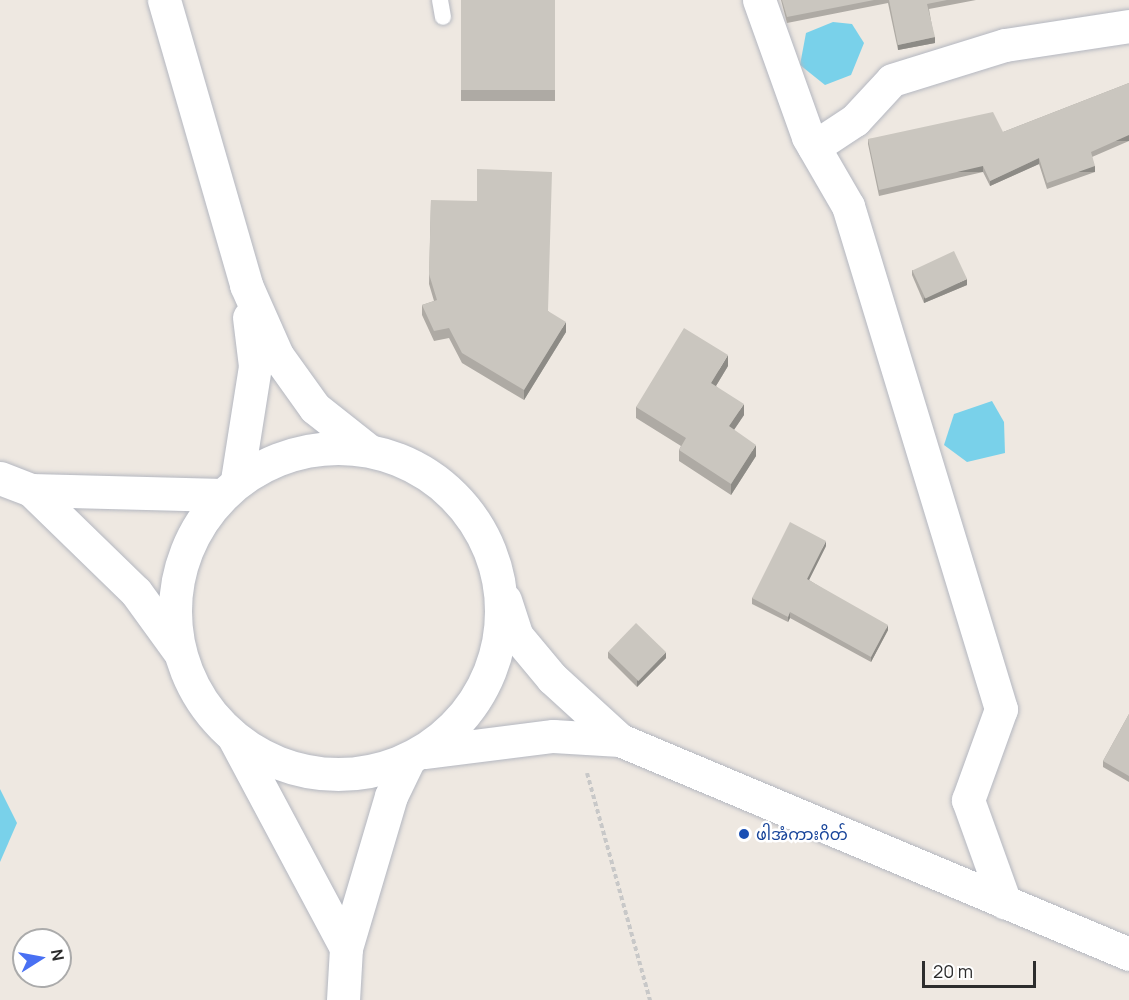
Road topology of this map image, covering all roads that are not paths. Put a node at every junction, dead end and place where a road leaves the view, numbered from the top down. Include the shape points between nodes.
1 (164, 0) edge
2 (440, 0) edge
3 (759, 0) edge
4 (443, 17) dead end
5 (1129, 26) edge
6 (814, 147) junction
7 (246, 285) junction
8 (367, 449) junction
9 (0, 478) edge
10 (230, 488) junction
11 (31, 490) junction
12 (499, 582) junction
13 (178, 650) junction
14 (234, 738) junction
15 (620, 740) junction
16 (415, 756) junction
17 (1005, 903) junction
18 (346, 948) junction
19 (1129, 954) edge
20 (343, 1000) edge

1 - 7 main road
2 - 4 lane
3 - 6 main road
5 - 6 main road via 1005,45 892,80 855,120
6 - 17 main road via 848,206 1001,709 968,800
7 - 8 main road via 277,355 315,408
7 - 10 main road via 255,366
8 - 10 main road via 321,447 277,458
8 - 12 main road via 414,465 454,495 484,535
9 - 11 main road
10 - 11 main road
10 - 13 main road via 205,514 183,554 174,599
11 - 13 main road via 136,592
12 - 15 main road via 517,636 552,678
12 - 16 main road via 501,632 487,680 460,722
13 - 14 main road via 208,712
14 - 16 main road via 289,768 350,775
14 - 18 main road
15 - 16 main road via 478,741
15 - 17 main road
16 - 18 main road via 391,796
17 - 19 main road
18 - 20 main road

